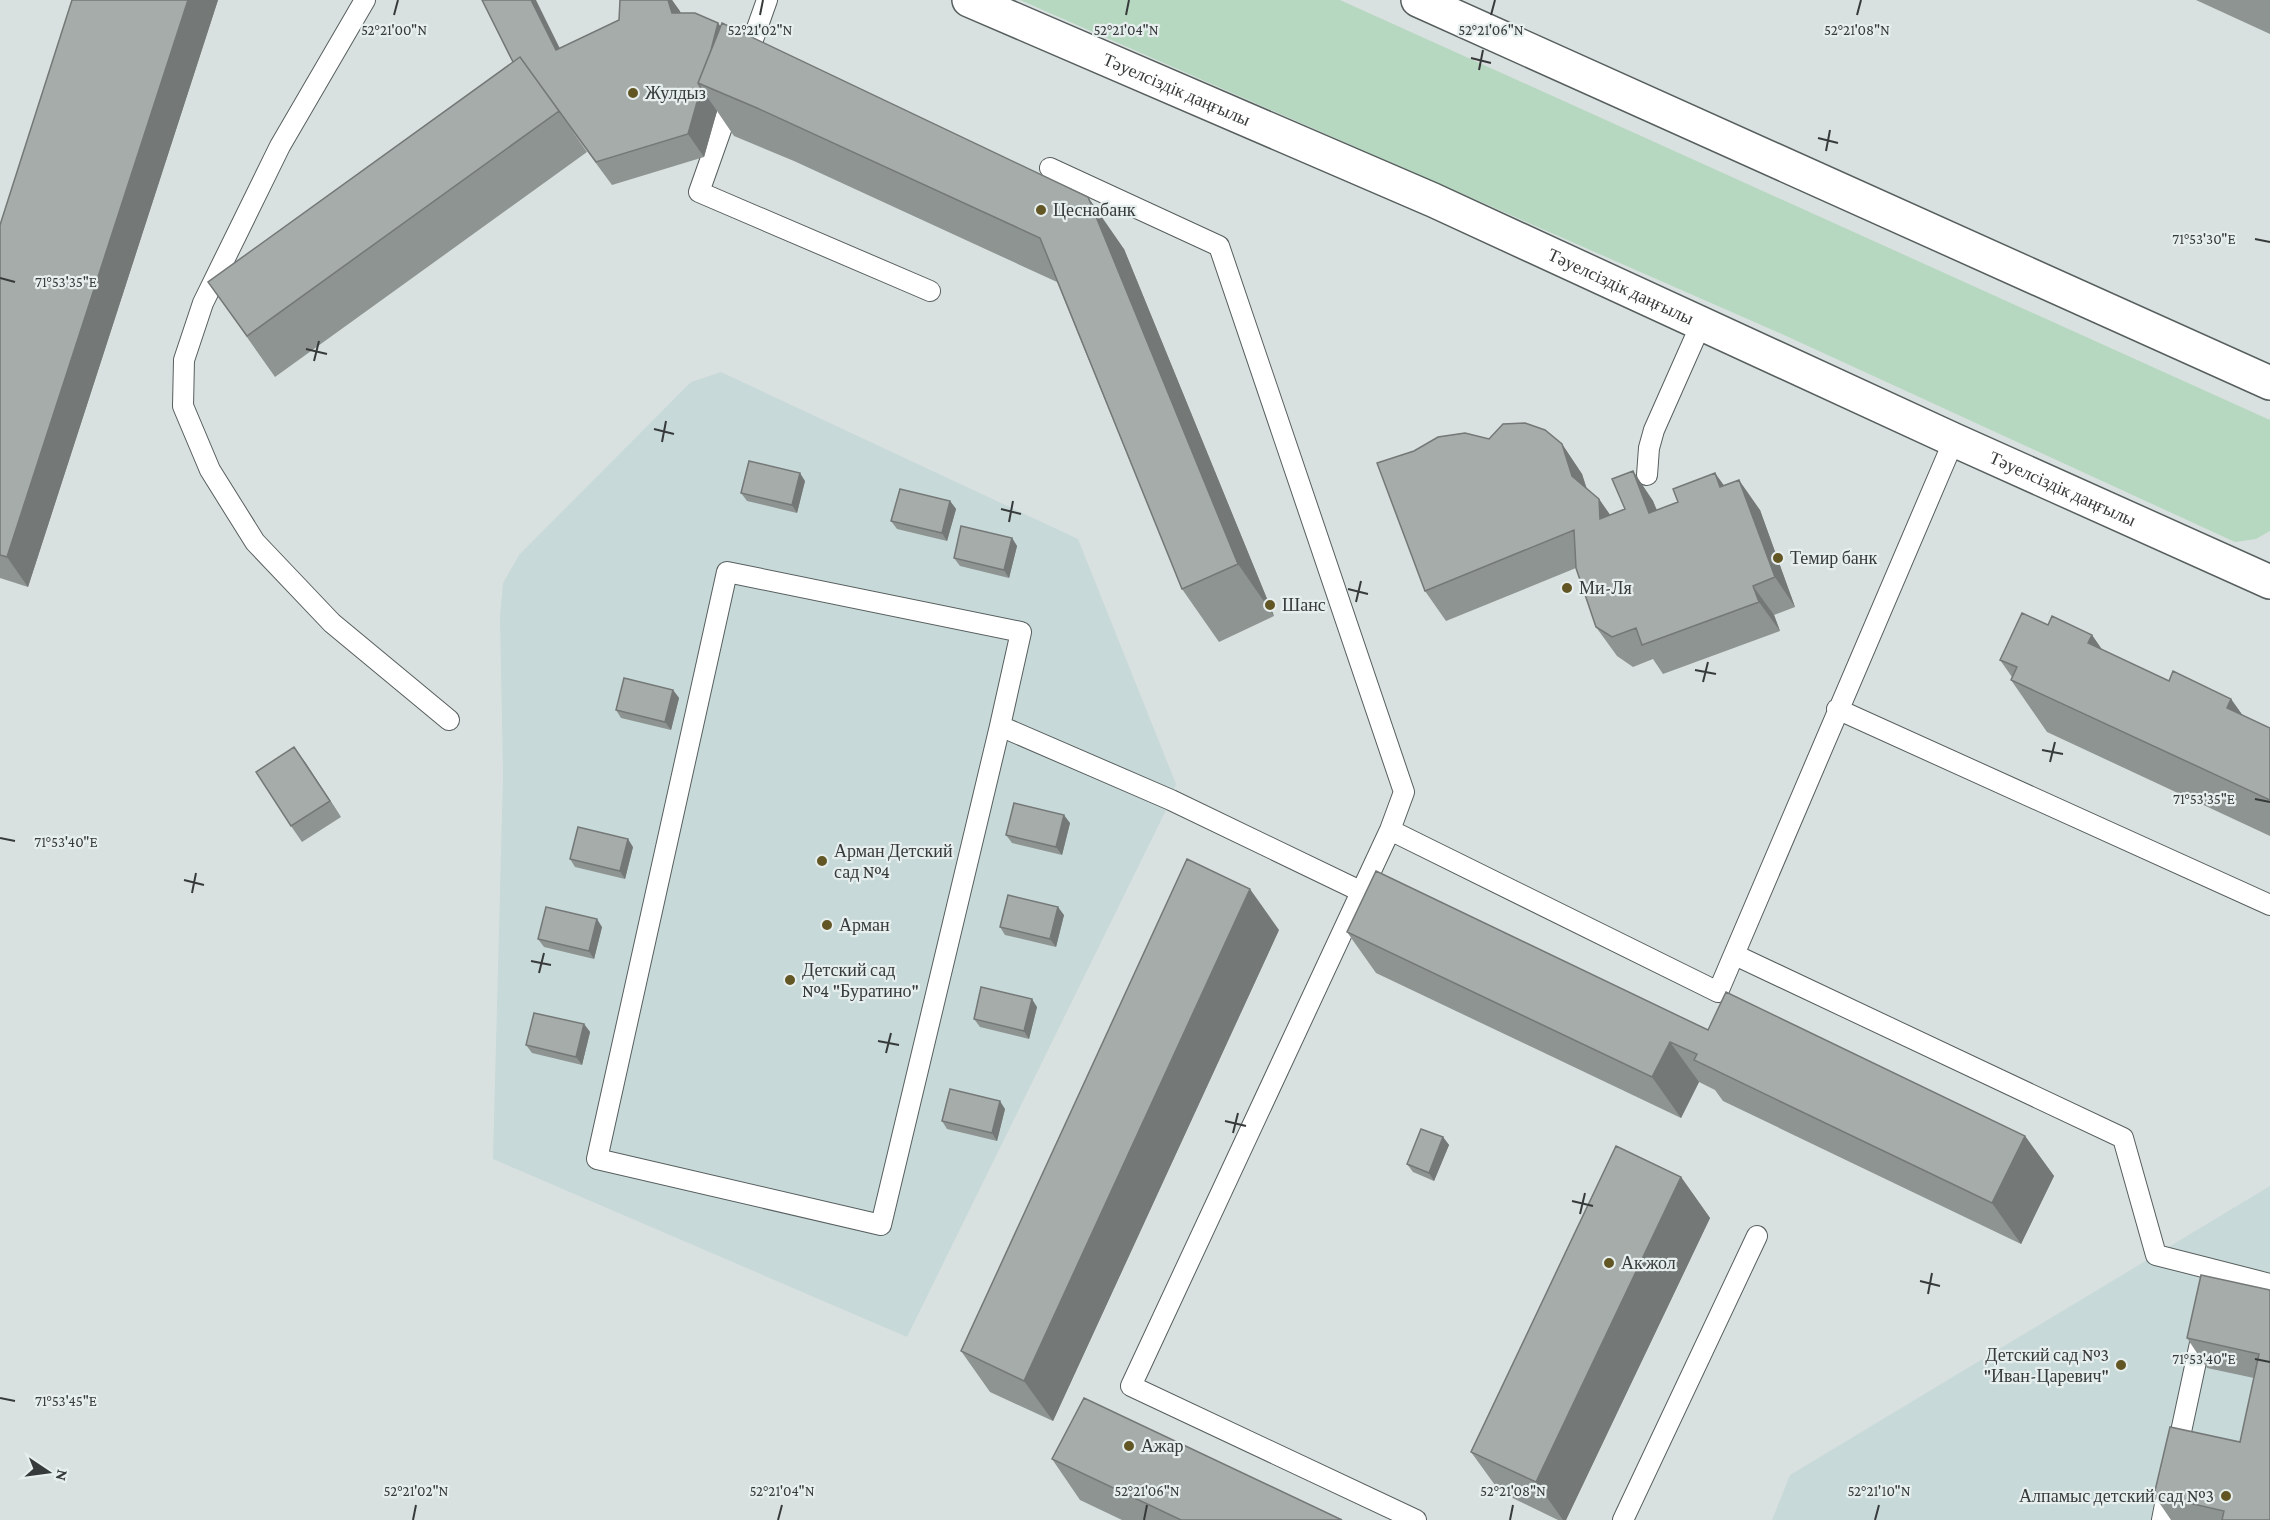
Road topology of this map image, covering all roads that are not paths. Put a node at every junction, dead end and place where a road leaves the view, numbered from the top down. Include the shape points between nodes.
1 (364, 0) edge
2 (767, 0) edge
3 (969, 0) edge
4 (1418, 0) edge
5 (1050, 168) dead end
6 (930, 291) dead end
7 (1701, 324) junction
8 (2270, 383) edge
9 (1954, 440) junction
10 (1647, 475) dead end
11 (2270, 582) edge
12 (1838, 709) junction
13 (449, 720) dead end
14 (1000, 726) junction
15 (1390, 830) junction
16 (1360, 891) junction
17 (2270, 905) edge
18 (1735, 955) junction
19 (1757, 1236) dead end
20 (2216, 1270) junction
21 (2270, 1284) edge
22 (2211, 1293) edge
23 (2206, 1316) edge
24 (1416, 1520) edge
25 (1623, 1520) edge
26 (2162, 1520) edge

1 - 13 lane via 280,146 203,303 184,360 183,406 210,470 255,542 332,623
2 - 6 lane via 699,192
3 - 7 street, Тәуелсіздік даңғылы via 1433,200
4 - 8 street
5 - 15 lane via 1219,246 1404,792
7 - 9 street, Тәуелсіздік даңғылы
7 - 10 lane via 1654,430
9 - 11 street, Тәуелсіздік даңғылы
9 - 12 lane
12 - 17 lane
12 - 18 lane
14 - 14 lane via 1021,632 727,572 597,1159 880,1225
14 - 16 lane via 1171,800
15 - 16 lane
15 - 18 lane via 1718,992
16 - 24 lane via 1131,1386
18 - 20 lane via 2123,1138 2156,1255
19 - 25 lane
20 - 21 lane
20 - 22 lane
23 - 26 lane

